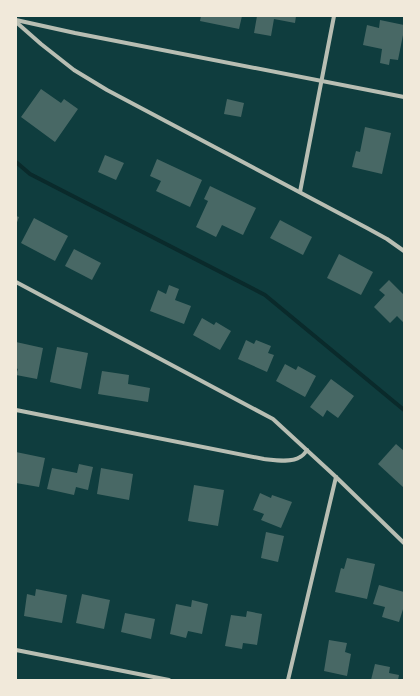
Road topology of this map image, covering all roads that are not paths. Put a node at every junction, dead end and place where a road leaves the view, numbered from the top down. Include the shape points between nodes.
1 (334, 16) edge
2 (16, 21) edge
3 (322, 81) junction
4 (404, 97) edge
5 (300, 192) junction
6 (404, 251) edge
7 (16, 282) edge
8 (16, 410) edge
9 (307, 450) junction
10 (336, 477) junction
11 (404, 543) edge
12 (16, 650) edge
13 (167, 680) edge
14 (288, 680) edge

1 - 3 street
2 - 3 street
2 - 5 street via 74,70 100,86
3 - 4 street
3 - 5 street
5 - 6 street via 387,239
7 - 9 street via 268,415
8 - 9 street via 264,459 294,460
9 - 10 street
10 - 11 street
10 - 14 street
12 - 13 street

